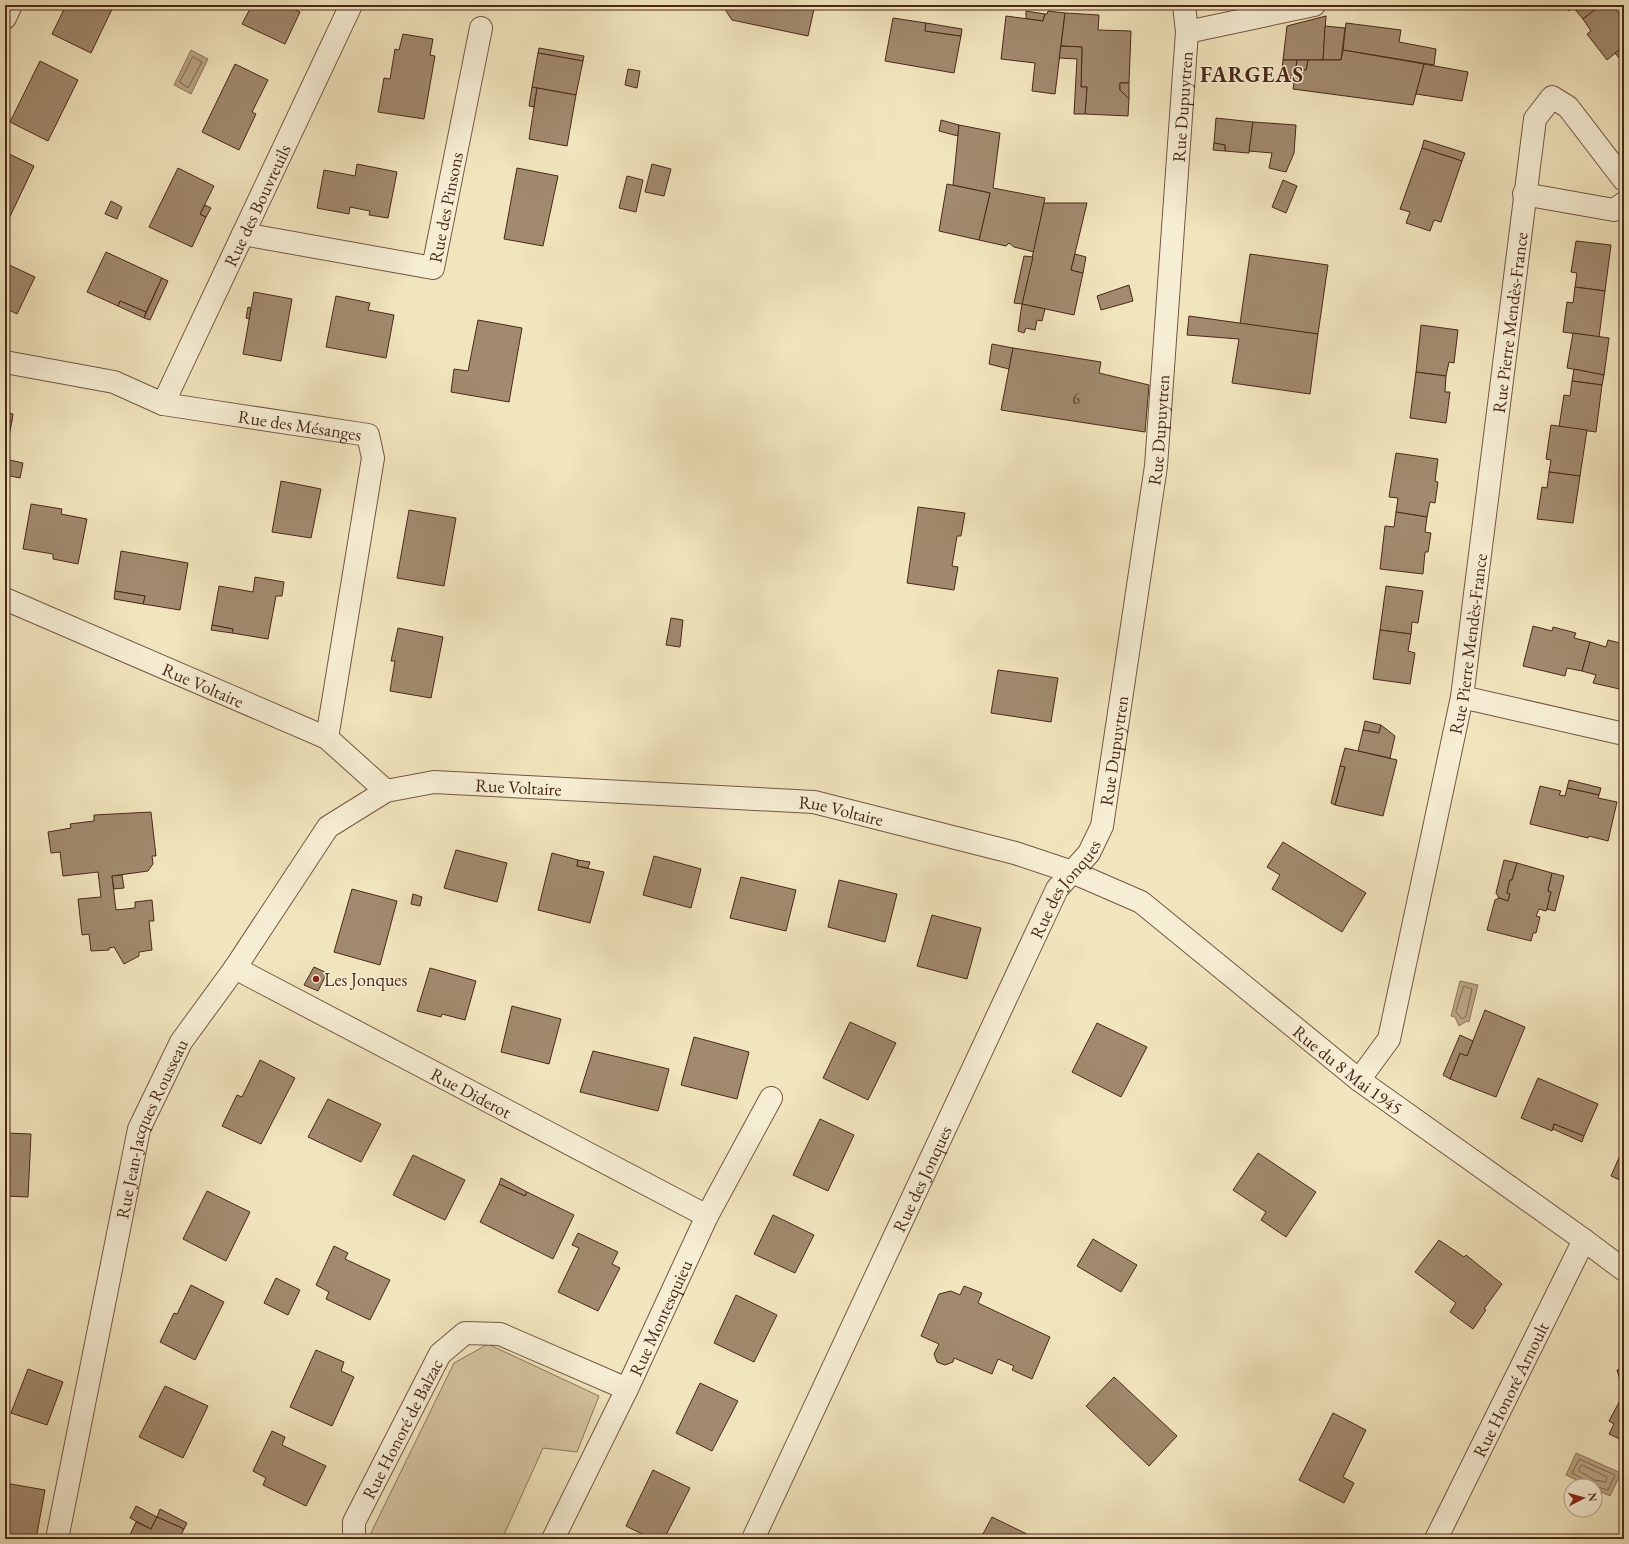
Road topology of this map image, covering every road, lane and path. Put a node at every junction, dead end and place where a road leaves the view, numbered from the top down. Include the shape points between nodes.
1 (11, 5) edge
2 (351, 5) edge
3 (1184, 5) edge
4 (1314, 5) edge
5 (5, 18) edge
6 (481, 28) dead end
7 (1187, 32) junction
8 (1624, 180) edge
9 (1524, 194) junction
10 (1624, 204) edge
11 (243, 234) junction
12 (5, 362) edge
13 (163, 404) junction
14 (5, 599) edge
15 (1462, 697) junction
16 (1624, 734) edge
17 (327, 738) junction
18 (386, 792) junction
19 (1102, 826) joint
20 (1072, 872) junction
21 (235, 968) junction
22 (1359, 1080) junction
23 (771, 1098) dead end
24 (707, 1216) junction
25 (1584, 1240) junction
26 (1624, 1270) edge
27 (627, 1389) junction
28 (57, 1539) edge
29 (354, 1539) edge
30 (553, 1539) edge
31 (753, 1539) edge
32 (1436, 1539) edge

1 - 5 street
2 - 11 street, Rue des Bouvreuils
3 - 7 street, Rue Dupuytren
4 - 7 street
6 - 11 street, Rue des Pinsons via 433,268
7 - 19 street, Rue Dupuytren via 1156,466
8 - 9 street, Rue Pierre Mendès-France via 1568,107 1552,97 1535,119
9 - 10 street via 1614,210
9 - 15 street, Rue Pierre Mendès-France
11 - 13 street, Rue des Bouvreuils
12 - 13 street, Rue des Mésanges via 114,382
13 - 17 street, Rue des Mésanges via 368,435 373,458
14 - 17 street, Rue Voltaire
15 - 16 street
15 - 22 street, Rue Pierre Mendès-France via 1389,1039
17 - 18 street, Rue Voltaire
18 - 20 street, Rue Voltaire via 434,782 814,802 1015,853
18 - 21 street, Rue Jean-Jacques Rousseau via 328,827
19 - 20 street, Rue des Jonques via 1089,853
20 - 22 street, Rue du 8 Mai 1945 via 1141,902
20 - 31 street, Rue des Jonques via 1054,895
21 - 24 street, Rue Diderot
21 - 28 street, Rue Jean-Jacques Rousseau via 181,1042 139,1129
22 - 25 street, Rue du 8 Mai 1945
23 - 24 street, Rue Montesquieu
24 - 27 street, Rue Montesquieu
25 - 26 street, Rue du 8 Mai 1945
25 - 32 street, Rue Honoré Arnoult
27 - 29 street, Rue Honoré de Balzac via 500,1334 465,1333 440,1354 354,1522
27 - 30 street, Rue Montesquieu

